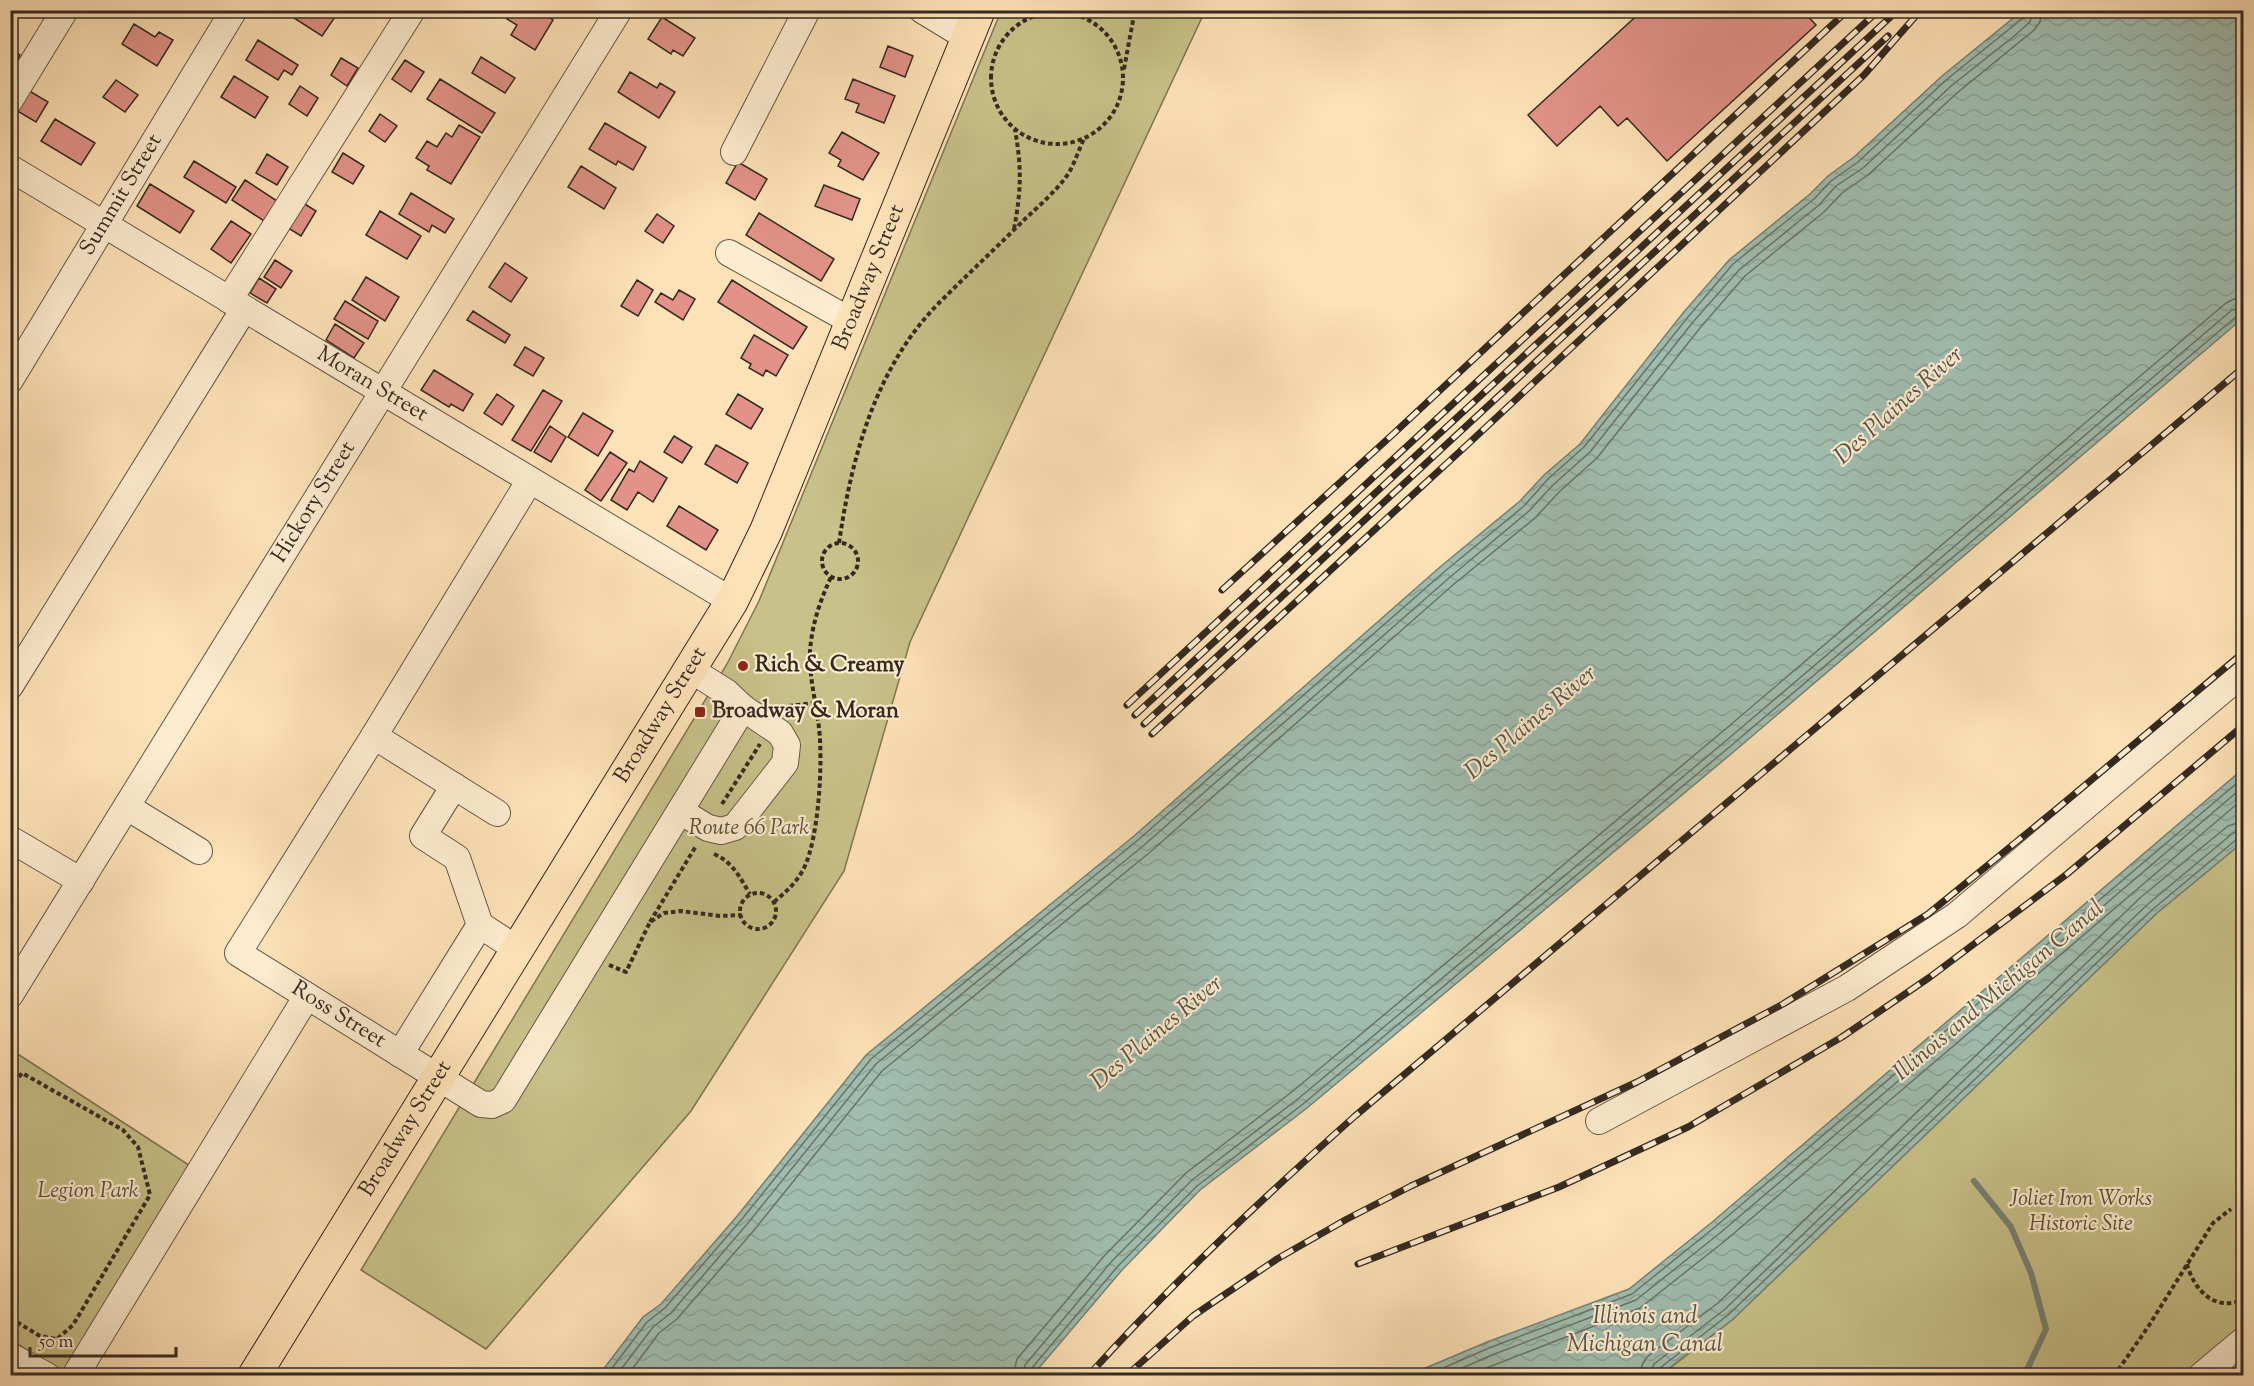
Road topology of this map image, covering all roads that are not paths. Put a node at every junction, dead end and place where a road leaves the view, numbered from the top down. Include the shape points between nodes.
1 (65, 10) edge
2 (234, 10) edge
3 (412, 10) edge
4 (619, 10) edge
5 (807, 10) edge
6 (922, 10) edge
7 (973, 24) edge
8 (10, 100) edge
9 (734, 152) dead end
10 (10, 168) edge
11 (105, 226) junction
12 (729, 253) dead end
13 (236, 305) junction
14 (851, 321) junction
15 (10, 380) edge
16 (384, 393) junction
17 (530, 480) junction
18 (732, 601) junction
19 (691, 670) junction
20 (2244, 672) edge
21 (10, 686) edge
22 (743, 708) junction
23 (374, 736) junction
24 (454, 786) junction
25 (127, 807) junction
26 (497, 813) dead end
27 (675, 820) junction
28 (10, 839) edge
29 (199, 851) dead end
30 (81, 881) junction
31 (480, 925) junction
32 (517, 949) junction
33 (10, 995) edge
34 (307, 996) junction
35 (400, 1054) junction
36 (438, 1077) junction
37 (1599, 1120) dead end
38 (2244, 1340) edge
39 (10, 1356) edge
40 (47, 1376) edge
41 (75, 1376) edge
42 (254, 1376) edge
43 (2201, 1376) edge

1 - 8 street
2 - 11 street, Summit Street
3 - 13 street
4 - 16 street, Hickory Street
5 - 9 street
6 - 7 street
7 - 14 main road, Broadway Street
10 - 11 street, Moran Street
11 - 13 street, Moran Street
11 - 15 street, Summit Street
12 - 14 street
13 - 16 street, Moran Street
13 - 21 street
14 - 18 main road, Broadway Street via 766,531
16 - 17 street, Moran Street
16 - 25 street, Hickory Street
17 - 18 street, Moran Street
17 - 23 street
18 - 19 main road, Broadway Street
19 - 22 street
19 - 32 main road, Broadway Street
20 - 37 street via 1957,915 1847,988
22 - 27 street, Ross Street
22 - 27 street via 780,733 787,745 785,763 735,827 721,831
23 - 24 street
23 - 34 street, Ross Street via 238,953
24 - 26 street
24 - 31 street via 423,836 457,858
25 - 29 street
25 - 30 street, Hickory Street
27 - 36 street, Ross Street via 503,1100 481,1104
28 - 30 street
30 - 33 street, Hickory Street
31 - 32 street
31 - 35 street
32 - 36 main road, Broadway Street
34 - 35 street, Ross Street
34 - 41 street
35 - 36 street, Ross Street
36 - 42 main road, Broadway Street
38 - 43 street
39 - 40 street

